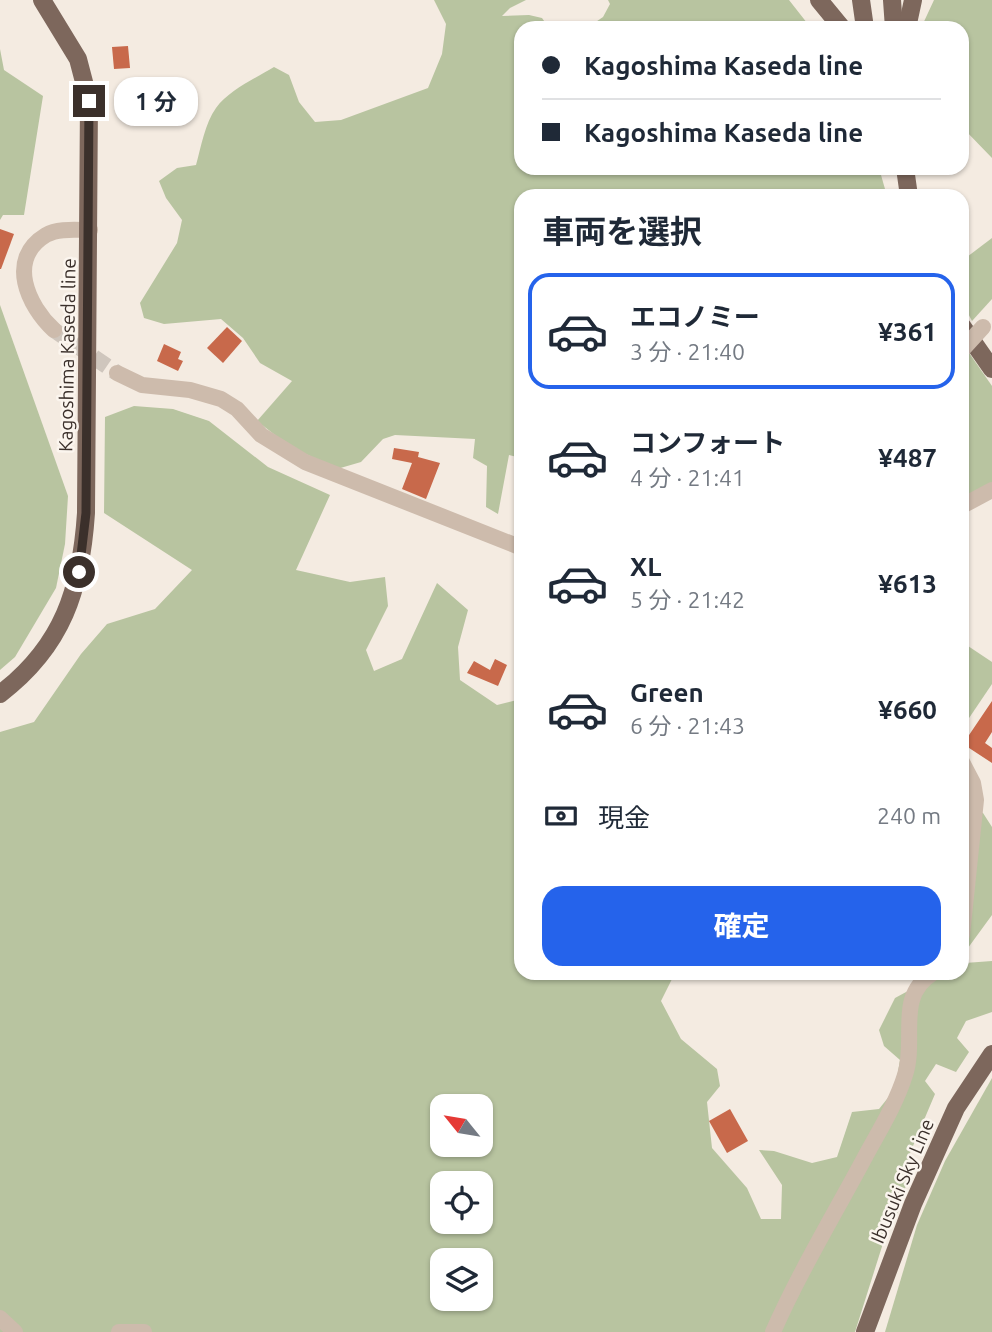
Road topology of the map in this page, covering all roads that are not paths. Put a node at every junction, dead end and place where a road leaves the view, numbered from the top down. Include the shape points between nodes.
1 (42, 0) edge
2 (820, 0) edge
3 (861, 0) edge
4 (892, 0) edge
5 (913, 0) edge
6 (836, 21) edge
7 (864, 21) edge
8 (894, 21) edge
9 (908, 21) edge
10 (90, 230) junction
11 (987, 322) edge
12 (54, 330) tunnel mouth
13 (969, 336) edge
14 (969, 342) edge
15 (992, 369) edge
16 (117, 373) tunnel mouth
17 (992, 490) edge
18 (969, 502) edge
19 (514, 545) edge
20 (0, 694) edge
21 (969, 775) edge
22 (969, 867) edge
23 (923, 980) edge
24 (992, 1054) edge
25 (0, 1318) edge
26 (15, 1332) edge
27 (119, 1332) edge
28 (144, 1332) edge
29 (773, 1332) edge
30 (865, 1332) edge

1 - 10 main road, Kagoshima Kaseda line via 78,59 89,101
2 - 6 main road
3 - 7 main road
4 - 8 main road
5 - 9 main road
10 - 12 street via 48,234 35,244 25,264 27,295
10 - 20 main road, Kagoshima Kaseda line via 86,513 79,572 63,622 45,650
11 - 14 street, bridge
13 - 15 main road
16 - 19 street via 142,385 221,399 261,435 305,462
17 - 18 street
21 - 22 street via 976,800
23 - 29 street via 910,997 905,1077
24 - 30 main road, Ibusuki Sky Line via 956,1108 913,1204
25 - 26 street
27 - 28 street

